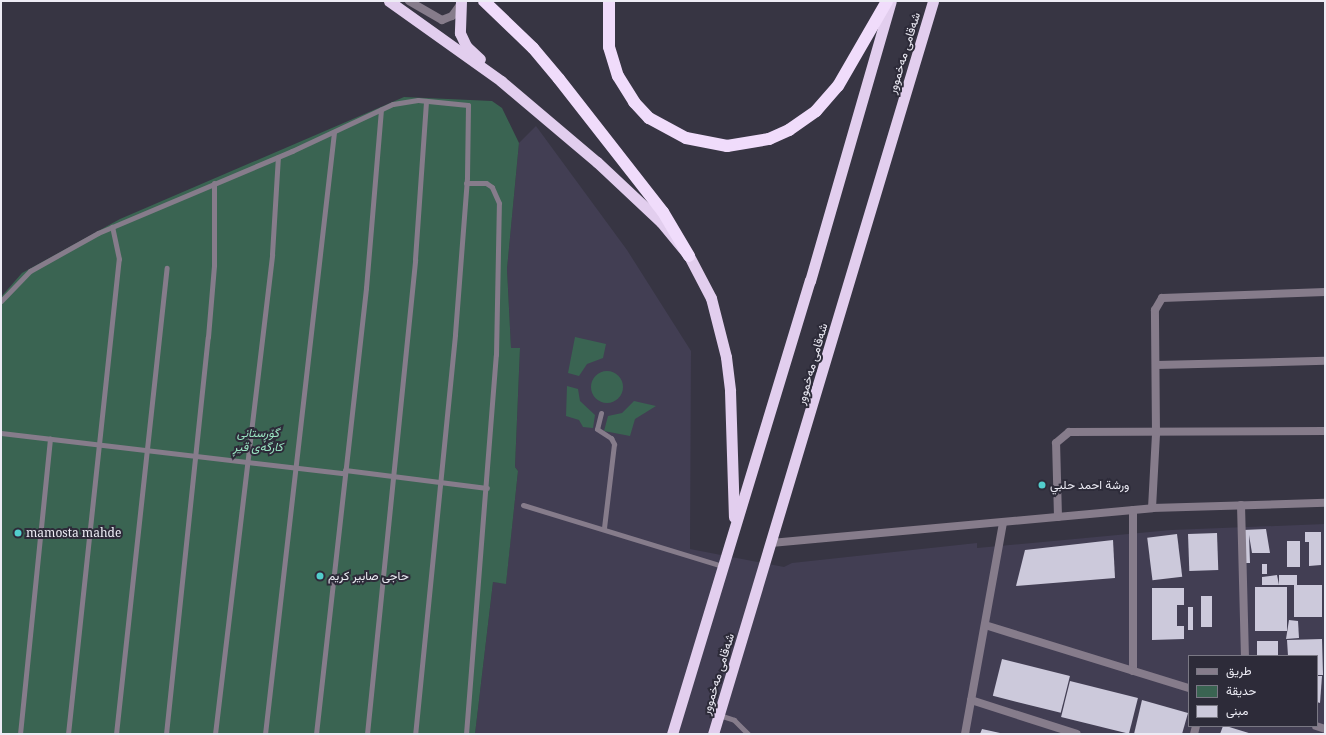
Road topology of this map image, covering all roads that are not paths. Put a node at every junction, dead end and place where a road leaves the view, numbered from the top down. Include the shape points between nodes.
1 (389, 1) edge
2 (409, 1) edge
3 (484, 1) edge
4 (609, 1) edge
5 (887, 1) edge
6 (891, 1) edge
7 (933, 1) edge
8 (461, 3) edge
9 (501, 81) junction
10 (426, 101) junction
11 (381, 110) junction
12 (334, 132) junction
13 (278, 157) junction
14 (214, 183) junction
15 (466, 183) junction
16 (112, 227) junction
17 (689, 256) junction
18 (167, 268) dead end
19 (1325, 292) edge
20 (1, 302) edge
21 (1325, 360) edge
22 (1156, 365) junction
23 (601, 413) dead end
24 (1325, 431) edge
25 (1, 433) edge
26 (1156, 434) junction
27 (50, 439) junction
28 (99, 444) junction
29 (148, 450) junction
30 (196, 456) junction
31 (247, 462) junction
32 (294, 467) junction
33 (344, 472) junction
34 (394, 476) junction
35 (442, 482) junction
36 (487, 488) junction
37 (1325, 503) edge
38 (523, 505) dead end
39 (1240, 506) junction
40 (1152, 508) junction
41 (1133, 510) junction
42 (1058, 517) junction
43 (1003, 522) junction
44 (735, 527) junction
45 (604, 528) junction
46 (771, 543) junction
47 (722, 566) junction
48 (985, 626) junction
49 (1245, 655) edge
50 (1133, 671) junction
51 (1188, 688) edge
52 (971, 700) junction
53 (719, 715) junction
54 (20, 734) edge
55 (68, 734) edge
56 (116, 734) edge
57 (166, 734) edge
58 (215, 734) edge
59 (265, 734) edge
60 (316, 734) edge
61 (367, 734) edge
62 (415, 734) edge
63 (466, 734) edge
64 (672, 734) edge
65 (713, 734) edge
66 (748, 734) edge
67 (965, 734) edge
68 (1077, 734) edge

1 - 9 highway
2 - 8 street via 442,20 452,16
3 - 17 highway via 533,48 563,84 663,212
4 - 5 highway via 609,47 618,76 634,102 649,118 686,138 727,146 770,139 790,130 816,110 838,86
6 - 44 highway, شەقامی مەخموور
7 - 46 highway, شەقامی مەخموور
8 - 9 highway via 460,33 463,41
9 - 17 highway via 632,192
10 - 11 lane via 402,101
10 - 15 lane via 468,105
10 - 34 lane via 415,259
11 - 12 lane
11 - 33 lane via 369,257
12 - 13 lane
12 - 32 lane
13 - 14 lane
13 - 31 lane via 276,215
14 - 16 lane
14 - 30 lane via 214,265
15 - 35 lane
15 - 36 lane via 486,183 492,187 499,202 496,355
16 - 20 lane via 30,271
16 - 28 lane via 119,259
17 - 44 highway via 711,298 726,357 730,391
18 - 29 lane
19 - 22 street via 1162,298 1155,310
21 - 22 street
22 - 26 street
23 - 45 lane via 596,429 611,438 614,444
24 - 26 street
25 - 27 lane
26 - 40 street
26 - 42 street via 1069,432 1056,444
27 - 28 lane
27 - 54 lane
28 - 29 lane
28 - 55 lane
29 - 30 lane
29 - 56 lane
30 - 31 lane
30 - 57 lane
31 - 32 lane
31 - 58 lane
32 - 33 lane
32 - 59 lane
33 - 34 lane
33 - 60 lane
34 - 35 lane
34 - 61 lane
35 - 36 lane
35 - 62 lane
36 - 63 lane via 466,702
37 - 39 street
38 - 45 lane
39 - 40 street
39 - 49 street
40 - 41 street
41 - 42 street
41 - 50 street
42 - 43 street
43 - 46 street
43 - 48 street
44 - 47 highway, شەقامی مەخموور
45 - 47 lane
46 - 53 highway, شەقامی مەخموور
47 - 64 highway, شەقامی مەخموور
48 - 50 street
48 - 52 street
50 - 51 street
52 - 67 street
52 - 68 street
53 - 65 highway, شەقامی مەخموور
53 - 66 lane via 734,720

